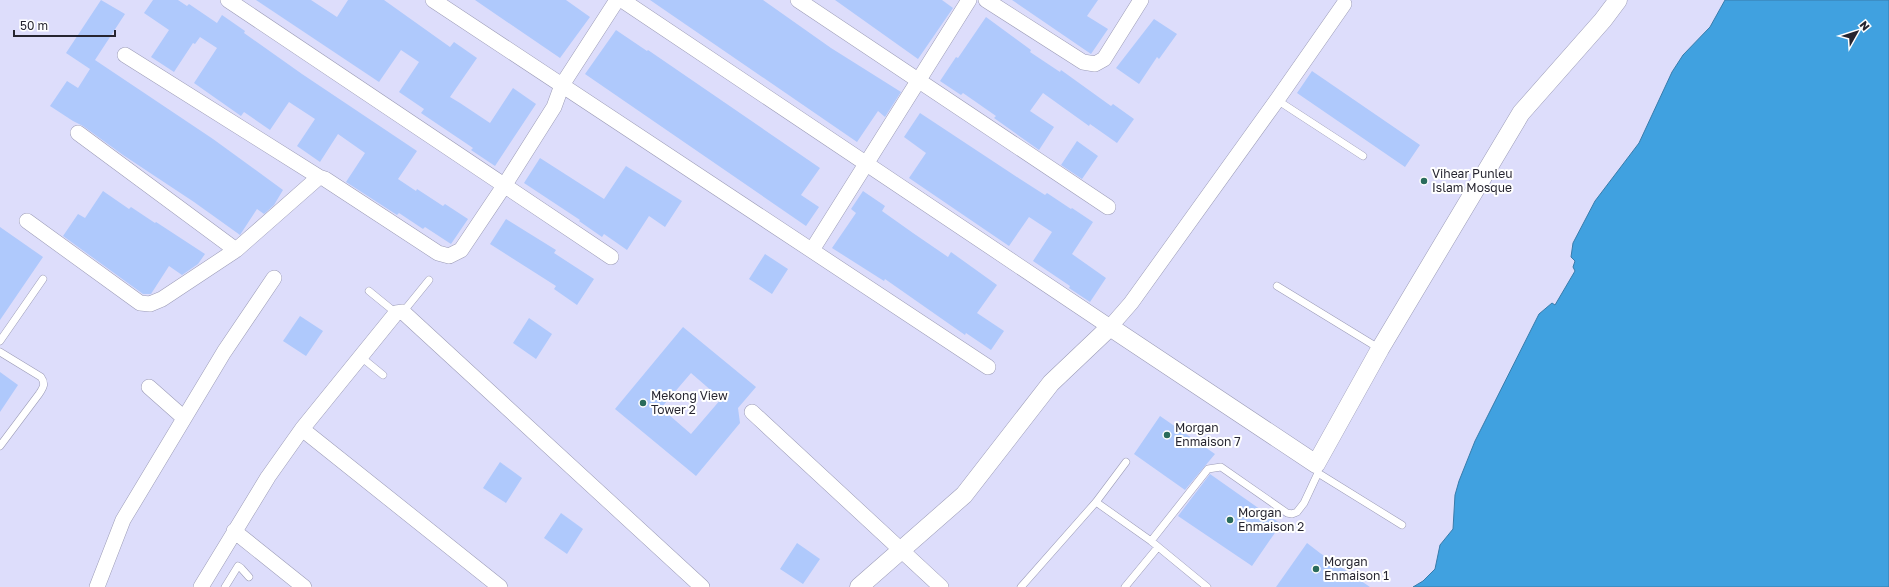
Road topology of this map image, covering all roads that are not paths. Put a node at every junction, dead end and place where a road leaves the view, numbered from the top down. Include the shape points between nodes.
1 (228, 0) edge
2 (433, 0) edge
3 (616, 0) edge
4 (622, 0) edge
5 (798, 0) edge
6 (969, 0) edge
7 (986, 0) edge
8 (1141, 0) edge
9 (1618, 0) edge
10 (1344, 4) dead end
11 (125, 55) dead end
12 (918, 80) junction
13 (562, 85) junction
14 (1277, 100) junction
15 (78, 132) dead end
16 (1363, 156) dead end
17 (866, 164) junction
18 (319, 177) junction
19 (504, 186) junction
20 (1108, 207) dead end
21 (27, 221) dead end
22 (236, 250) junction
23 (812, 250) junction
24 (611, 256) dead end
25 (274, 278) dead end
26 (43, 279) dead end
27 (429, 280) dead end
28 (1277, 286) dead end
29 (369, 291) dead end
30 (399, 313) junction
31 (1110, 327) junction
32 (0, 341) edge
33 (1380, 349) junction
34 (0, 352) edge
35 (361, 357) junction
36 (988, 367) dead end
37 (382, 375) dead end
38 (148, 387) dead end
39 (752, 412) dead end
40 (184, 418) junction
41 (302, 429) junction
42 (0, 446) edge
43 (1126, 462) dead end
44 (1317, 469) junction
45 (1096, 502) junction
46 (1402, 525) dead end
47 (234, 532) junction
48 (1151, 541) junction
49 (1158, 547) junction
50 (902, 550) junction
51 (249, 577) dead end
52 (97, 587) edge
53 (201, 587) edge
54 (225, 587) edge
55 (304, 587) edge
56 (500, 587) edge
57 (702, 587) edge
58 (859, 587) edge
59 (941, 587) edge
60 (1021, 587) edge
61 (1125, 587) edge
62 (1207, 587) edge

1 - 19 street
2 - 13 street
3 - 13 street
4 - 17 street
5 - 12 street
6 - 12 street
7 - 8 street via 1083,62 1095,64 1104,60
9 - 33 street via 1521,113
10 - 14 street
11 - 18 street
12 - 17 street
12 - 20 street
13 - 19 street via 554,107
13 - 23 street
14 - 16 lane
14 - 31 street via 1131,303
15 - 22 street
17 - 23 street
17 - 31 street
18 - 19 street via 438,253 449,256 461,250
18 - 22 street
19 - 24 street
21 - 22 street via 140,303 150,304 162,299
23 - 36 street
25 - 40 street via 224,352
26 - 32 lane
27 - 30 lane
28 - 33 lane
29 - 30 lane
30 - 35 street
30 - 57 street
31 - 44 street
31 - 50 street via 1051,383 964,495
33 - 44 street
34 - 42 lane via 41,377 44,386
35 - 37 lane
35 - 41 street
38 - 40 street
39 - 50 street
40 - 52 street via 124,520
41 - 47 street
41 - 56 street
43 - 45 lane
44 - 46 lane
44 - 48 lane via 1304,503 1292,514 1221,467 1208,469
45 - 48 lane
45 - 60 lane
47 - 53 street
47 - 55 street
48 - 49 lane
49 - 61 lane
49 - 62 lane
50 - 58 street
50 - 59 street
51 - 54 lane via 238,566

